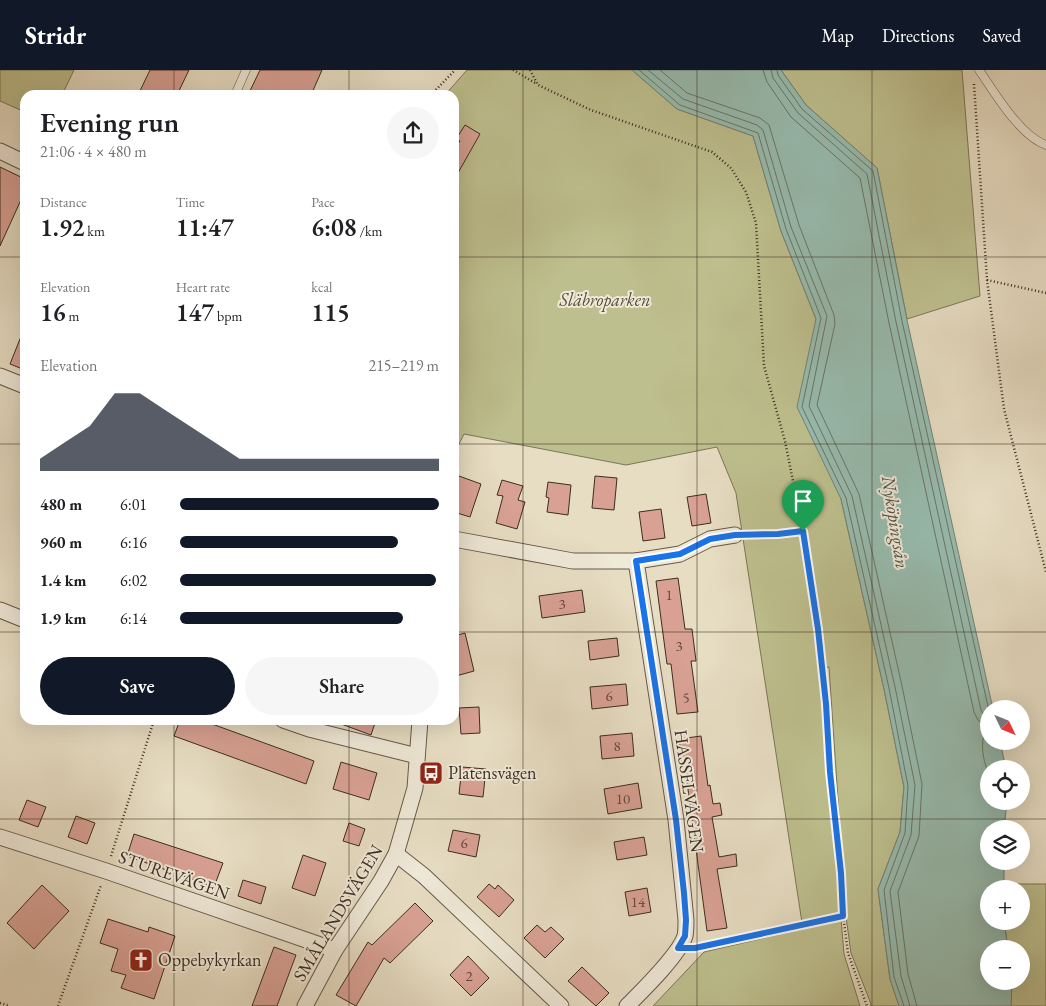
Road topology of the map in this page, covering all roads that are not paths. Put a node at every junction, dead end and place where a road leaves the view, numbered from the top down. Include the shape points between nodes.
1 (246, 70) edge
2 (979, 70) edge
3 (238, 90) edge
4 (1046, 145) edge
5 (0, 151) edge
6 (20, 161) edge
7 (0, 376) edge
8 (20, 384) edge
9 (735, 535) road end
10 (459, 540) edge
11 (636, 561) junction
12 (0, 610) edge
13 (20, 618) edge
14 (314, 725) edge
15 (420, 725) edge
16 (417, 756) junction
17 (0, 837) edge
18 (396, 854) junction
19 (335, 950) junction
20 (305, 1006) edge
21 (562, 1006) edge
22 (627, 1006) edge

1 - 3 lane
2 - 4 lane via 1022,129 1038,143
5 - 6 street
7 - 8 street
9 - 11 street via 710,539 680,554
10 - 11 street via 573,561
11 - 22 street, HASSELVÄGEN via 676,820 686,920 685,936 678,948
12 - 13 street
14 - 16 street
15 - 16 street, SMÅLANDSVÄGEN
16 - 18 street, SMÅLANDSVÄGEN via 415,788
17 - 19 street, STUREVÄGEN
18 - 19 street, SMÅLANDSVÄGEN
18 - 21 street via 424,876
19 - 20 street, SMÅLANDSVÄGEN

